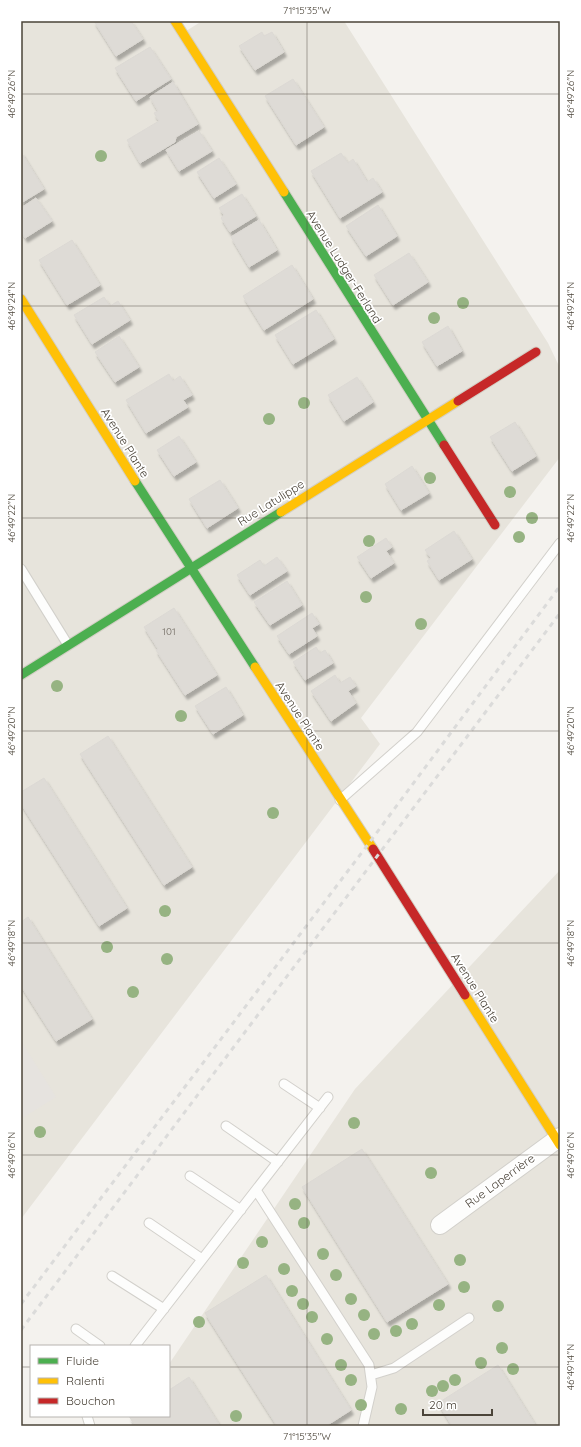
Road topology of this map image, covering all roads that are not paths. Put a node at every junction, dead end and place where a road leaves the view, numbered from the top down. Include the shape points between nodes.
1 (175, 21) edge
2 (21, 299) edge
3 (536, 352) dead end
4 (427, 420) junction
5 (495, 525) dead end
6 (560, 542) edge
7 (190, 568) junction
8 (21, 569) edge
9 (68, 645) junction
10 (21, 675) edge
11 (340, 800) junction
12 (284, 1084) dead end
13 (328, 1097) dead end
14 (320, 1108) junction
15 (226, 1126) dead end
16 (559, 1140) edge
17 (278, 1162) junction
18 (190, 1176) dead end
19 (256, 1190) junction
20 (240, 1210) junction
21 (149, 1223) dead end
22 (440, 1224) dead end
23 (202, 1259) junction
24 (112, 1276) dead end
25 (164, 1309) junction
26 (469, 1318) dead end
27 (76, 1329) dead end
28 (99, 1345) edge
29 (136, 1345) edge
30 (371, 1375) junction
31 (363, 1426) edge

1 - 4 street, Avenue Ludger-Ferland
2 - 7 street, Avenue Plante
3 - 4 street, Rue Latulippe
4 - 5 street, Avenue Ludger-Ferland
4 - 7 street, Rue Latulippe
6 - 11 lane via 417,732
7 - 9 street, Rue Latulippe
7 - 11 street, Avenue Plante
8 - 9 lane
9 - 10 street, Rue Latulippe
11 - 16 street, Avenue Plante
12 - 14 lane
13 - 14 lane
14 - 17 lane
15 - 17 lane
16 - 22 street, Rue Laperrière
17 - 19 lane
18 - 20 lane
19 - 20 lane
19 - 30 lane via 370,1365
20 - 23 lane
21 - 23 lane
23 - 25 lane
24 - 25 lane
25 - 29 lane
26 - 30 lane via 394,1368
27 - 28 lane
30 - 31 lane via 372,1387

